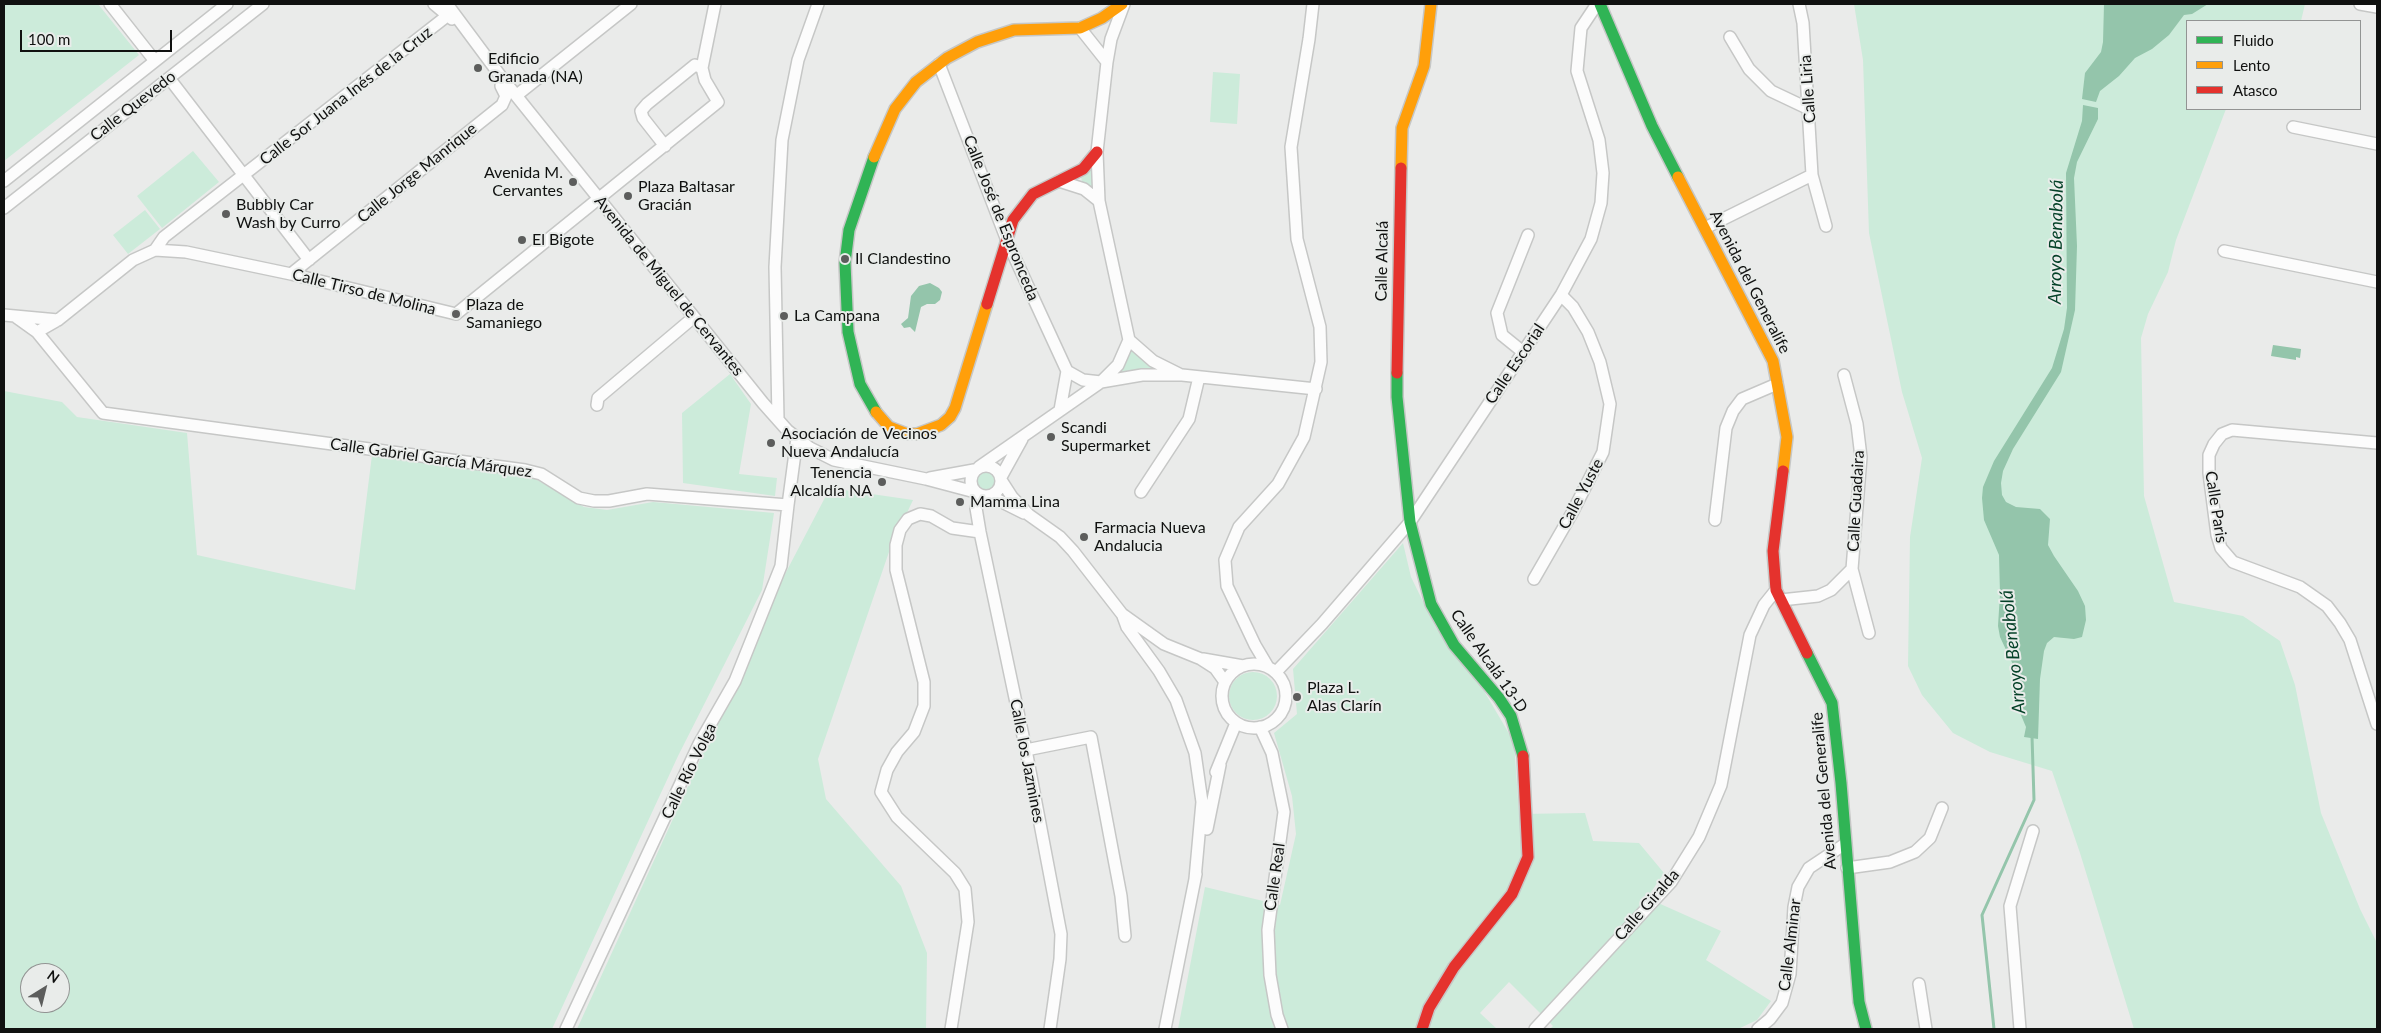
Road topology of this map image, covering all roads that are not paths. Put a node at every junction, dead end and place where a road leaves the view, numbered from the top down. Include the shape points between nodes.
1 (110, 4) edge
2 (227, 4) edge
3 (263, 4) edge
4 (434, 4) edge
5 (447, 4) edge
6 (631, 4) edge
7 (715, 4) edge
8 (818, 4) edge
9 (1123, 4) edge
10 (1313, 4) edge
11 (1431, 4) edge
12 (1599, 4) edge
13 (1799, 4) edge
14 (2360, 4) edge
15 (2377, 7) edge
16 (447, 16) junction
17 (460, 24) junction
18 (1080, 28) junction
19 (1730, 36) dead end
20 (155, 61) junction
21 (1106, 62) junction
22 (939, 64) junction
23 (702, 68) junction
24 (169, 78) junction
25 (502, 78) junction
26 (518, 95) junction
27 (1809, 109) junction
28 (2293, 127) dead end
29 (2377, 144) edge
30 (664, 146) junction
31 (1097, 152) junction
32 (1812, 175) junction
33 (244, 176) junction
34 (4, 181) edge
35 (1059, 181) junction
36 (600, 199) junction
37 (1099, 201) junction
38 (4, 208) edge
39 (1826, 226) dead end
40 (1705, 228) junction
41 (1528, 235) dead end
42 (1008, 243) junction
43 (155, 250) junction
44 (2224, 251) dead end
45 (309, 260) junction
46 (292, 274) junction
47 (2377, 282) edge
48 (1561, 295) junction
49 (4, 314) edge
50 (16, 317) junction
51 (694, 317) junction
52 (58, 320) junction
53 (38, 332) junction
54 (1129, 340) junction
55 (1523, 352) junction
56 (1067, 371) junction
57 (1182, 375) junction
58 (1844, 375) dead end
59 (1199, 377) junction
60 (1101, 382) junction
61 (1777, 384) junction
62 (1316, 389) junction
63 (597, 405) dead end
64 (1060, 410) junction
65 (778, 419) junction
66 (1024, 436) junction
67 (797, 438) junction
68 (2377, 443) edge
69 (977, 468) junction
70 (926, 479) junction
71 (1001, 479) junction
72 (1140, 492) dead end
73 (982, 494) junction
74 (788, 505) junction
75 (1029, 515) junction
76 (1714, 520) dead end
77 (1410, 522) junction
78 (980, 532) junction
79 (1852, 569) junction
80 (1534, 579) dead end
81 (1779, 595) junction
82 (1122, 614) junction
83 (1870, 633) dead end
84 (1255, 646) junction
85 (1201, 659) junction
86 (1244, 665) junction
87 (1272, 670) junction
88 (1225, 682) junction
89 (1236, 723) junction
90 (2377, 724) edge
91 (1260, 727) junction
92 (1026, 750) junction
93 (1220, 765) junction
94 (1202, 802) junction
95 (1942, 808) dead end
96 (2033, 832) dead end
97 (1845, 844) junction
98 (1848, 868) junction
99 (1195, 879) junction
100 (1125, 936) dead end
101 (1919, 984) dead end
102 (566, 1029) edge
103 (951, 1029) edge
104 (1050, 1029) edge
105 (1165, 1029) edge
106 (1282, 1029) edge
107 (1422, 1029) edge
108 (1535, 1029) edge
109 (1758, 1029) edge
110 (1866, 1029) edge
111 (1926, 1029) edge
112 (2020, 1029) edge

1 - 20 street
2 - 20 street, Calle Quevedo
3 - 24 street, Calle Quevedo
4 - 16 street, Avenida de Miguel de Cervantes
5 - 17 street, Avenida de Miguel de Cervantes
6 - 26 street
7 - 23 street
8 - 65 street via 798,60 782,140 775,267
9 - 18 street
9 - 21 street
10 - 62 street via 1290,147 1297,239 1320,327 1321,362
11 - 77 street, Calle Alcalá via 1424,66 1402,128 1397,396
12 - 40 street, Avenida del Generalife via 1652,126
12 - 48 street, Calle Escorial via 1581,28 1577,70 1599,140 1603,173 1601,203 1591,239
13 - 27 street, Calle Liria
14 - 15 street
16 - 17 street, Avenida de Miguel de Cervantes
16 - 33 street, Calle Sor Juana Inés de la Cruz
17 - 25 street, Avenida de Miguel de Cervantes
18 - 21 street
18 - 22 street via 1014,30 997,34
19 - 27 street via 1749,68 1771,91
20 - 34 street, Calle Quevedo
21 - 31 street
22 - 42 street, Calle José de Espronceda
22 - 42 street via 916,82 886,128 849,230 845,263 848,332 860,384 889,427 917,434 941,426 950,417
23 - 30 street, Calle Tirso de Molina via 718,102
23 - 30 street via 695,65 641,111
24 - 33 street
24 - 38 street, Calle Quevedo
25 - 26 street, Avenida de Miguel de Cervantes
25 - 45 street, Calle Jorge Manrique via 501,86 506,96 502,105
26 - 36 street, Avenida de Miguel de Cervantes
27 - 32 street, Calle Liria
28 - 29 street
30 - 36 street, Calle Tirso de Molina
31 - 35 street via 1083,169
31 - 37 street
32 - 39 street, Calle Liria
32 - 40 street
33 - 43 street, Calle Sor Juana Inés de la Cruz via 164,237
33 - 45 street
35 - 37 street via 1084,189
35 - 42 street via 1033,194 1022,206 1013,220
36 - 46 street, Calle Tirso de Molina via 456,314
36 - 51 street, Avenida de Miguel de Cervantes
37 - 54 street
40 - 61 street, Avenida del Generalife via 1773,361
41 - 55 street via 1497,313 1502,335
42 - 56 street, Calle José de Espronceda
43 - 46 street, Calle Tirso de Molina via 186,252
43 - 52 street, Calle Tirso de Molina via 133,260
44 - 47 street
45 - 46 street, Calle Jorge Manrique
48 - 55 street, Calle Escorial
48 - 80 street, Calle Yuste via 1573,307 1588,332 1600,362 1610,404 1603,452
49 - 50 street
50 - 52 street
50 - 53 street, Calle Gabriel García Márquez
51 - 63 street via 598,398
51 - 65 street, Avenida de Miguel de Cervantes
52 - 53 street, Calle Tirso de Molina
53 - 74 street, Calle Gabriel García Márquez via 103,413 525,470 541,474 579,498 594,501 647,494
54 - 57 street via 1153,361
54 - 60 street via 1118,364
55 - 77 street, Calle Escorial
56 - 60 street via 1083,380
56 - 64 street
57 - 59 street
57 - 60 street via 1142,375
58 - 79 street, Calle Guadaira via 1857,424 1861,457
59 - 62 street
59 - 72 street via 1188,419
60 - 64 street
61 - 76 street via 1742,399 1733,412 1726,428
61 - 81 street, Avenida del Generalife via 1787,437 1773,551
62 - 84 street via 1304,437 1278,484 1239,527 1225,560 1227,586
64 - 66 street
65 - 67 street, Avenida de Miguel de Cervantes
66 - 69 street
66 - 71 street via 1009,458
67 - 70 street, Avenida de Miguel de Cervantes via 834,460
67 - 74 street
68 - 90 street, Calle Paris via 2232,430 2222,434 2214,444 2209,464 2221,548 2233,562 2313,594 2327,606 2350,640
69 - 70 street, Avenida de Miguel de Cervantes
69 - 71 street via 992,467
69 - 73 street via 970,479
70 - 73 street, Avenida de Miguel de Cervantes
71 - 73 street via 998,490
71 - 75 street, Avenida de Miguel de Cervantes via 1012,498
73 - 75 street, Avenida de Miguel de Cervantes
73 - 78 street, Calle los Jazmines via 976,508
74 - 102 street, Calle Río Volga via 781,566 735,681 700,744
75 - 82 street, Avenida de Miguel de Cervantes via 1060,537
77 - 87 street, Calle Escorial via 1322,624
77 - 107 street, Calle Alcalá 13-D via 1431,604 1454,645 1499,698 1519,737 1525,766 1528,857 1512,894 1454,967 1429,1008
78 - 92 street, Calle los Jazmines
78 - 103 street via 952,528 931,516 920,514 908,519 900,530 896,570 924,682 924,706 914,732 887,770 881,792 897,817 954,873 965,889 968,922
79 - 81 street, Calle Guadaira via 1831,590 1818,596
79 - 83 street, Calle Guadaira
81 - 97 street, Avenida del Generalife via 1832,702
81 - 108 street, Calle Giralda via 1764,605 1750,635 1721,785 1699,837 1671,882
82 - 85 street, Avenida de Miguel de Cervantes via 1164,644
82 - 94 street via 1127,627 1176,700 1195,753
84 - 86 street
84 - 87 street
85 - 86 street, Avenida de Miguel de Cervantes
85 - 88 street, Avenida de Miguel de Cervantes via 1215,668
86 - 87 street via 1260,664
86 - 88 street via 1229,675
87 - 91 street via 1285,690 1283,709 1278,717
88 - 89 street via 1222,700
89 - 91 street
89 - 93 street
91 - 106 street, Calle Real via 1272,753 1284,812 1268,930 1270,975
92 - 100 street via 1091,737 1121,896
92 - 104 street, Calle los Jazmines via 1061,934
93 - 94 street
93 - 99 street
94 - 99 street
95 - 98 street via 1930,838 1915,852 1890,862
96 - 112 street via 2010,906
97 - 98 street, Avenida del Generalife
97 - 109 street, Calle Alminar via 1808,868 1798,887 1790,974 1782,1003 1770,1020
98 - 110 street, Avenida del Generalife via 1860,1002
99 - 105 street
101 - 111 street

